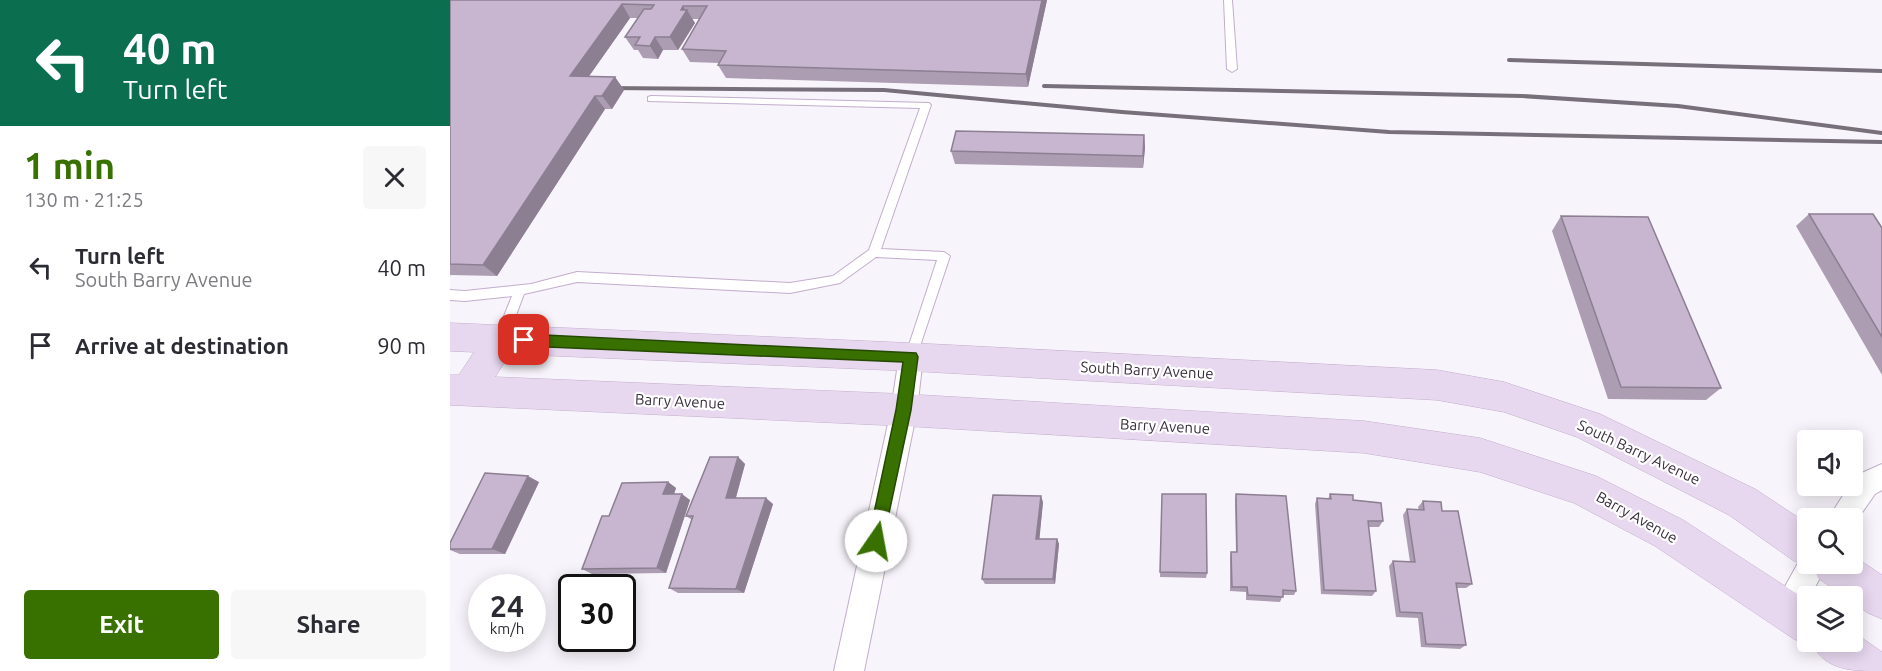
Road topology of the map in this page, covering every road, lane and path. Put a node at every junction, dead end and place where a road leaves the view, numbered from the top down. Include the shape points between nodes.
1 (1228, 0) edge
2 (1232, 69) dead end
3 (651, 99) dead end
4 (874, 253) junction
5 (520, 290) junction
6 (450, 295) edge
7 (450, 337) edge
8 (501, 339) junction
9 (911, 357) junction
10 (459, 391) edge
11 (904, 410) junction
12 (1882, 477) edge
13 (1849, 508) edge
14 (1797, 540) edge
15 (1846, 574) edge
16 (1882, 599) edge
17 (1797, 618) edge
18 (1846, 652) edge
19 (849, 671) edge
20 (1873, 671) edge

1 - 2 lane
3 - 4 lane via 926,105
4 - 5 lane via 836,280 790,288 577,277
4 - 9 lane via 944,256
5 - 6 lane
5 - 8 lane
7 - 8 main road, South Barry Avenue
8 - 9 main road, South Barry Avenue
8 - 10 main road
9 - 11 street
9 - 14 main road, South Barry Avenue via 1437,385 1504,397 1587,425 1654,457 1742,502
10 - 11 main road, Barry Avenue
11 - 17 main road, Barry Avenue via 1364,437 1480,455 1583,488 1669,533
11 - 19 street
12 - 13 street via 1865,485
15 - 16 main road
18 - 20 main road

